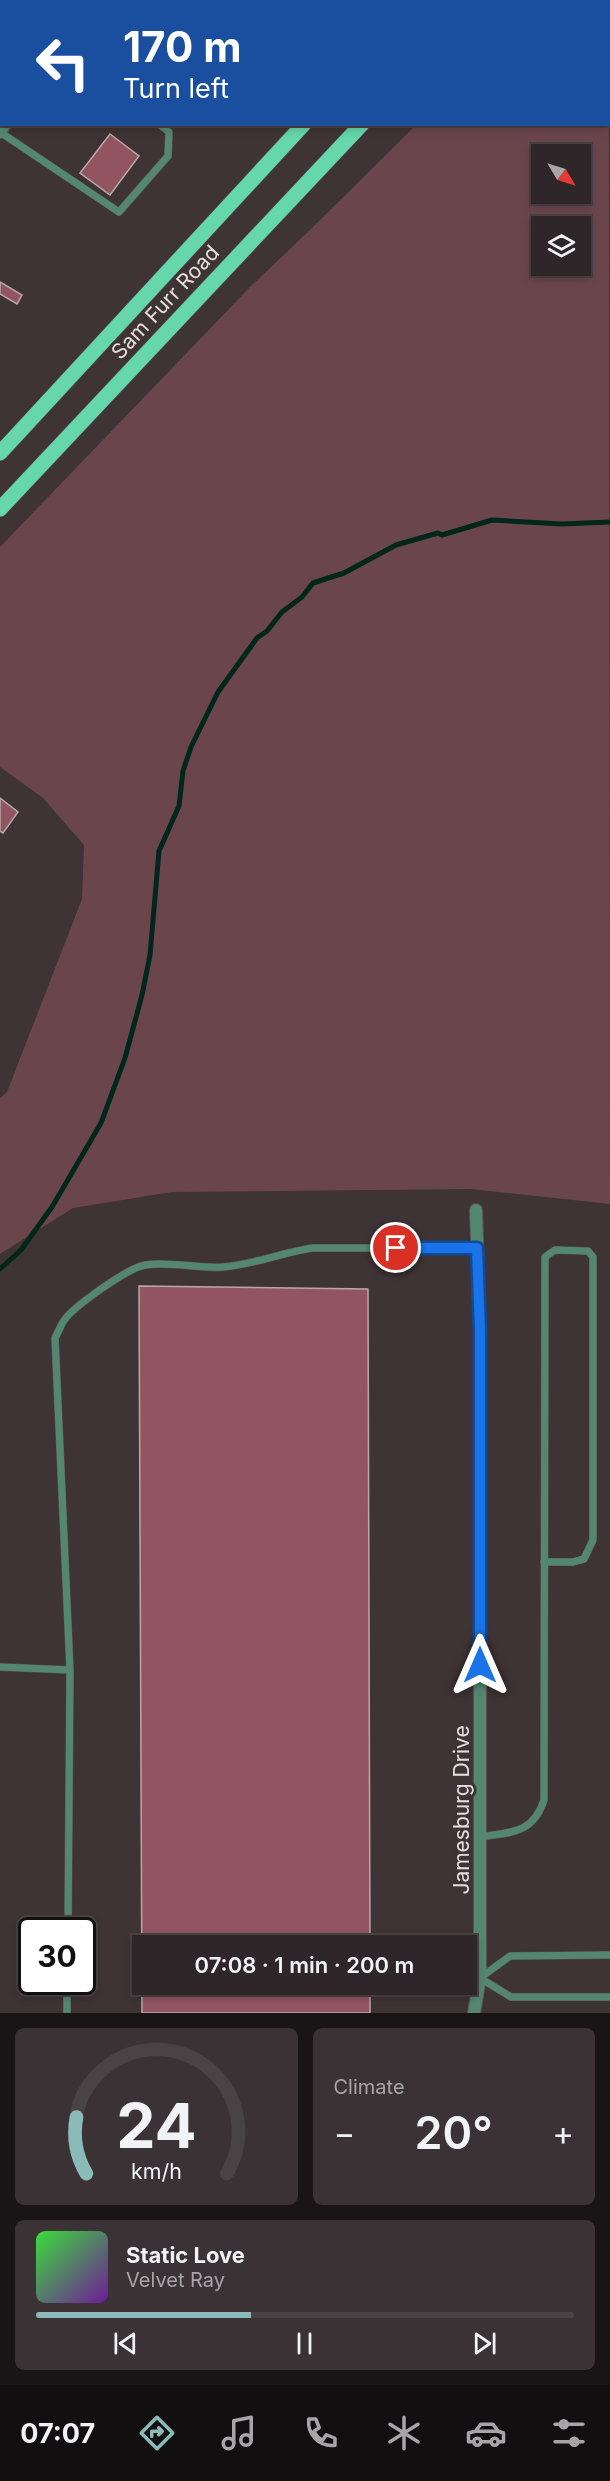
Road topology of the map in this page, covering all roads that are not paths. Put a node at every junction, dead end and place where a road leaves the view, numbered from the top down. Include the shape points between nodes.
1 (162, 126) edge
2 (302, 126) edge
3 (360, 126) edge
4 (0, 132) edge
5 (0, 453) edge
6 (0, 509) edge
7 (476, 1210) dead end
8 (477, 1248) junction
9 (544, 1562) junction
10 (0, 1667) edge
11 (70, 1670) junction
12 (480, 1838) junction
13 (68, 1917) edge
14 (610, 1956) edge
15 (480, 1978) junction
16 (67, 1995) edge
17 (610, 1996) edge
18 (67, 2013) edge
19 (474, 2013) edge

1 - 4 lane via 170,132 168,156 118,212
2 - 5 main road, Sam Furr Road
3 - 6 main road, Sam Furr Road
7 - 8 street, Jamesburg Drive
8 - 11 lane via 313,1248 224,1267 146,1265 132,1269 78,1305 63,1321 55,1338
8 - 12 street, Jamesburg Drive
9 - 9 lane via 545,1257 555,1250 588,1251 594,1257 593,1540 584,1559
9 - 12 lane via 544,1800 539,1814 525,1827
10 - 11 lane
11 - 13 lane
12 - 15 street, Jamesburg Drive
14 - 15 lane via 510,1956
15 - 17 lane via 511,1997
15 - 19 street, Jamesburg Drive
16 - 18 lane

